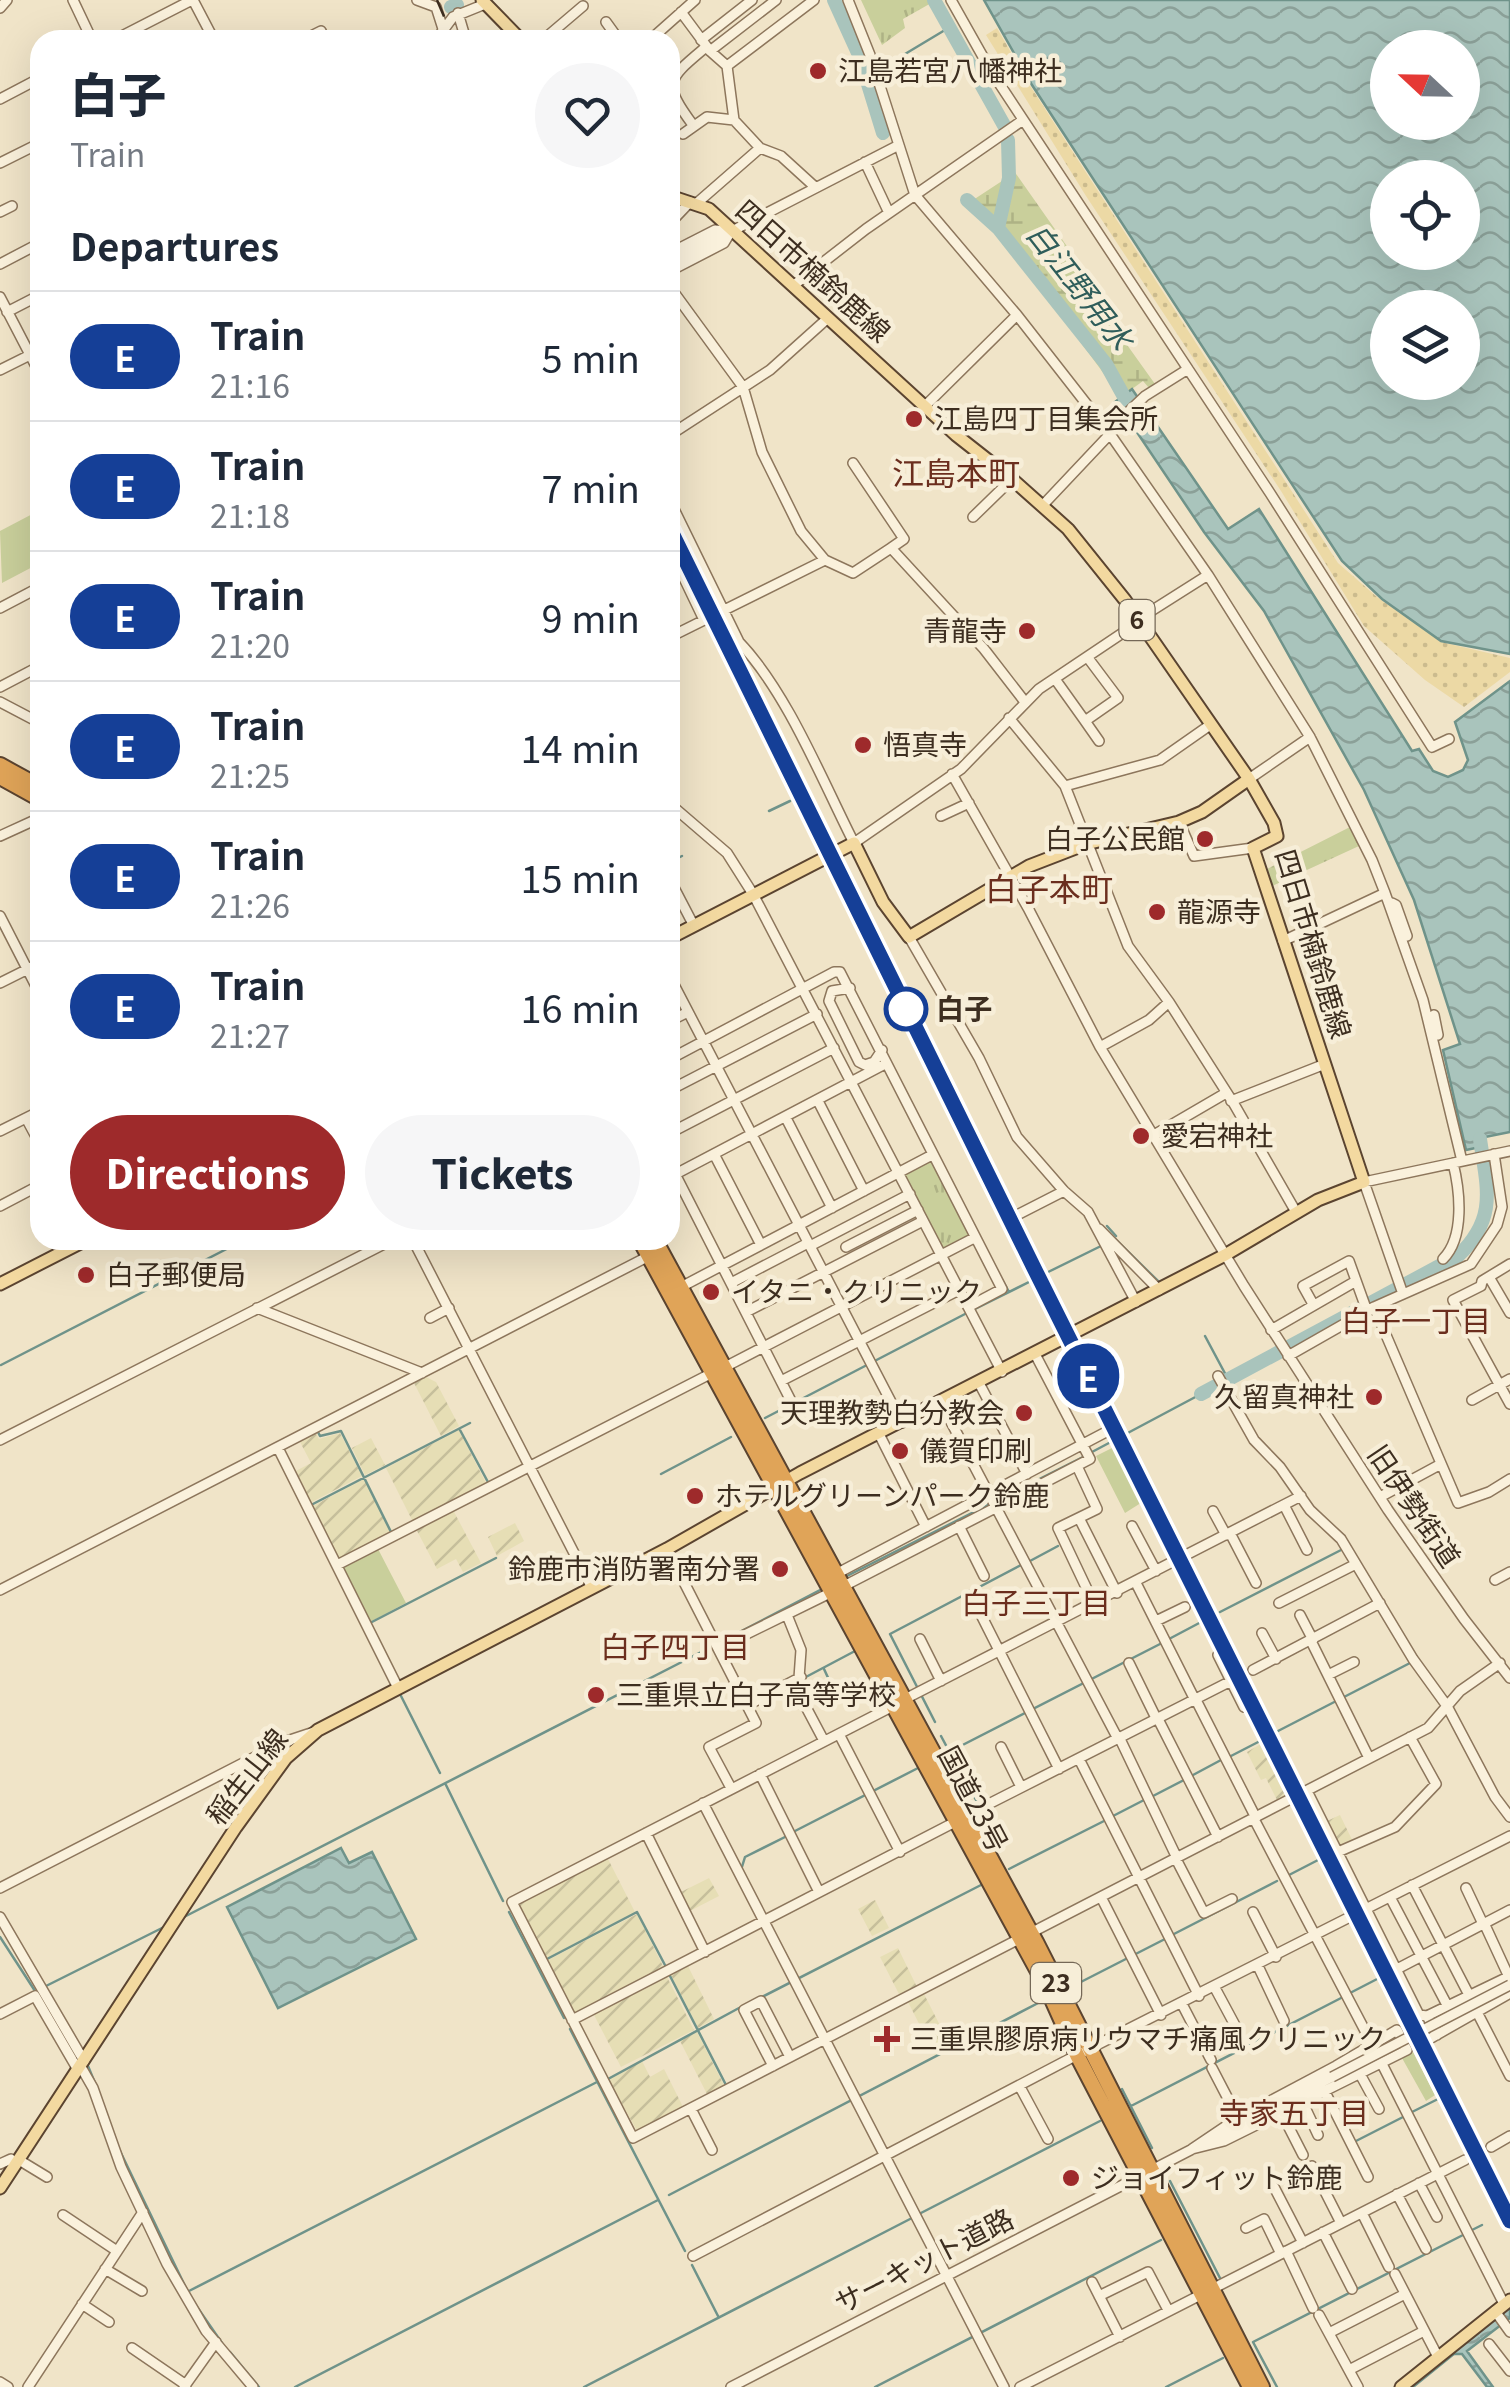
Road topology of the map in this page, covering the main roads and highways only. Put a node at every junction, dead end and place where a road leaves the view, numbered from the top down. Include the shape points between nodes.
1 (484, 2) edge
2 (512, 30) edge
3 (680, 199) edge
4 (0, 765) edge
5 (0, 778) edge
6 (1249, 779) junction
7 (30, 781) edge
8 (30, 794) edge
9 (680, 933) edge
10 (66, 1250) edge
11 (656, 1250) edge
12 (656, 1250) edge
13 (0, 1284) edge
14 (719, 1370) junction
15 (781, 1486) junction
16 (0, 2188) edge
17 (1216, 2288) junction
18 (1501, 2307) edge
19 (1250, 2387) edge
20 (1262, 2387) edge
21 (1401, 2387) edge

1 - 2 main road
3 - 6 main road, 四日市楠鈴鹿線 / 6 via 709,209 1043,505 1096,562
4 - 7 highway
5 - 8 highway
6 - 9 main road via 1179,822 1086,844 1010,876 909,937 854,843
6 - 15 main road, 四日市楠鈴鹿線 / 6 via 1276,836 1253,848 1364,1182 1318,1200
10 - 13 main road
11 - 14 highway, 国道23号 / 23 via 681,1287
12 - 14 highway, 国道23号 / 23
14 - 15 highway, 国道23号 / 23
15 - 16 main road, 稲生山線 via 316,1731 266,1785
15 - 17 highway, 国道23号 / 23 via 835,1585 910,1697 962,1818 1145,2173
17 - 19 highway, 国道23号 / 23
17 - 20 highway, 国道23号 / 23
18 - 21 main road

